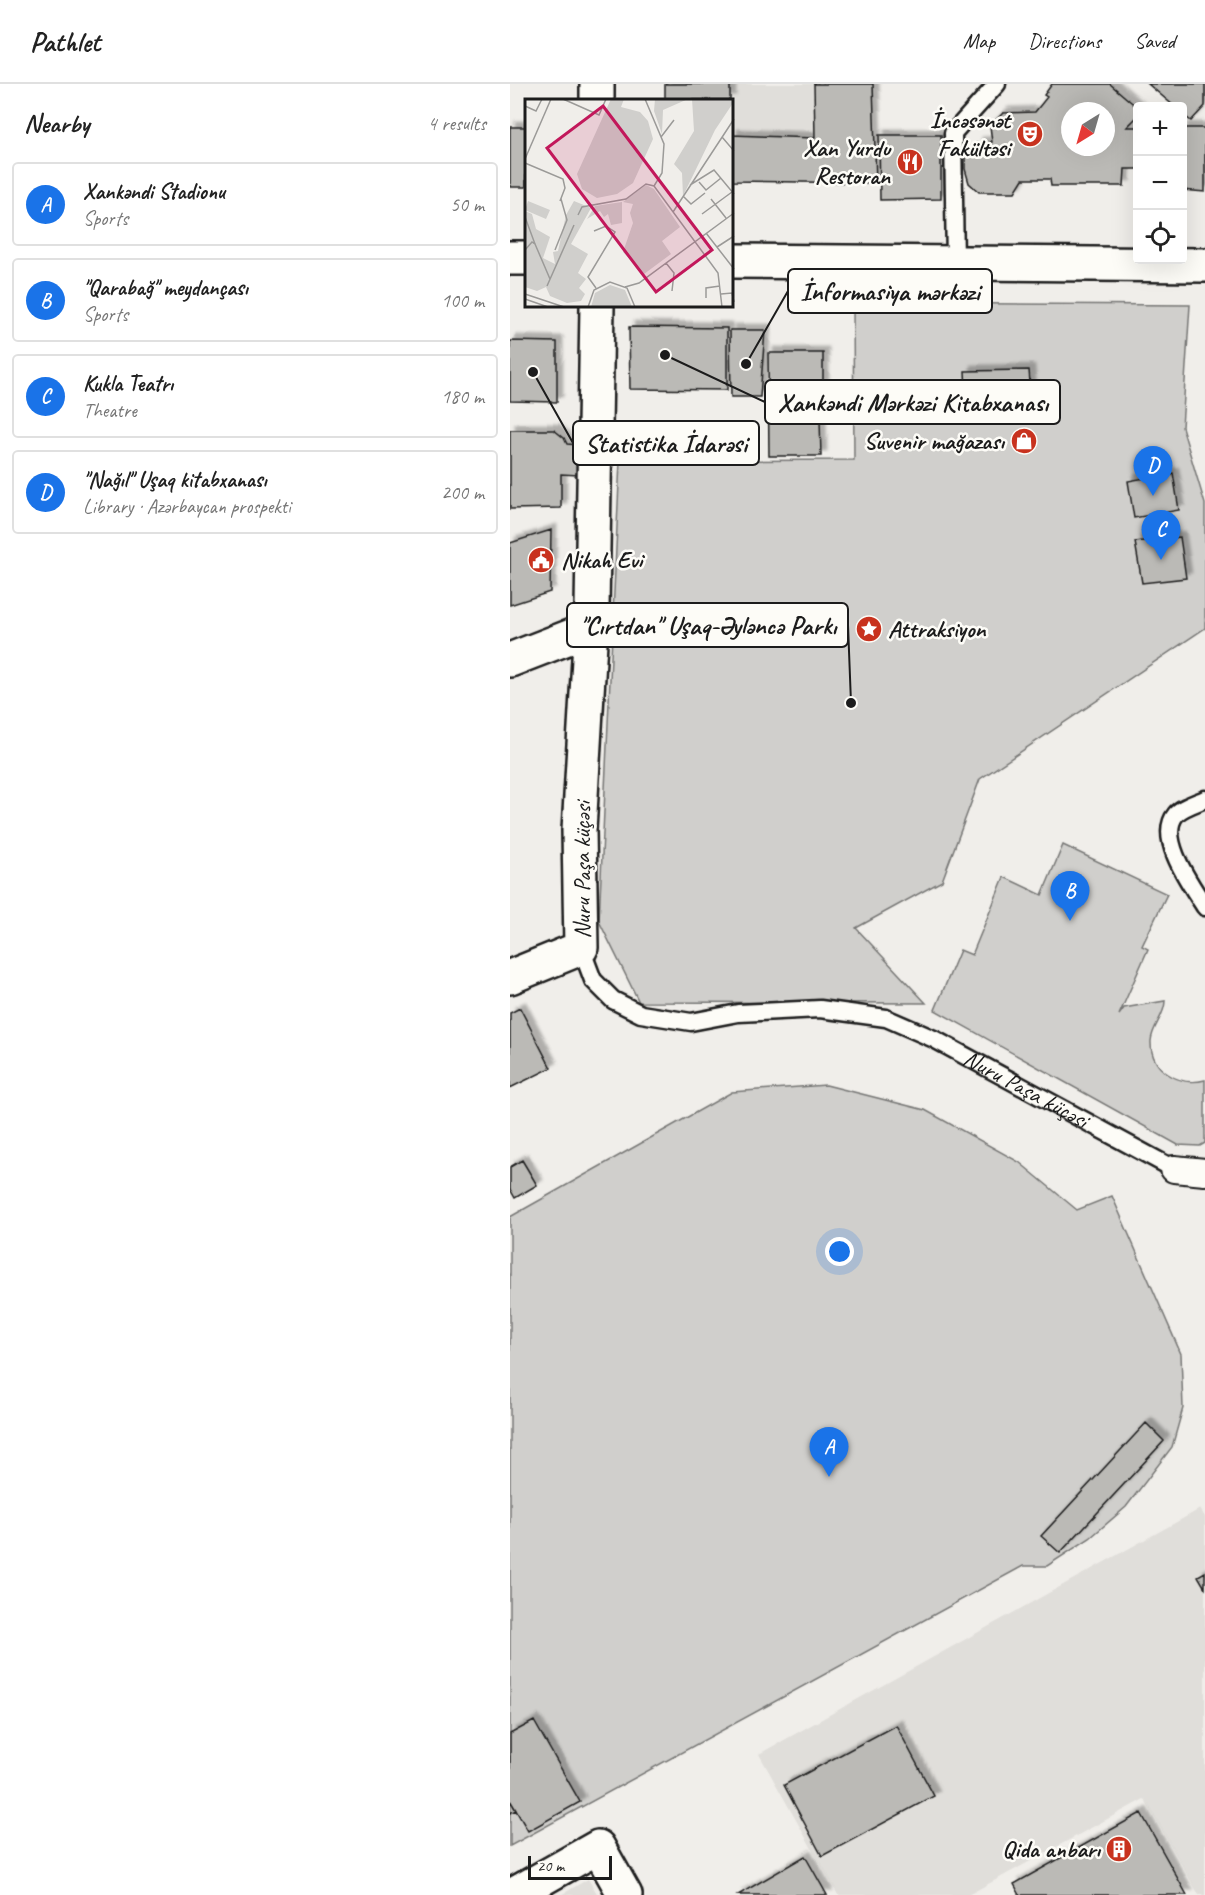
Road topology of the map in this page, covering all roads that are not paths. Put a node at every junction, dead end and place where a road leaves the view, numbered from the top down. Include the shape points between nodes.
1 (997, 84) edge
2 (734, 261) edge
3 (955, 263) junction
4 (1205, 265) edge
5 (597, 308) edge
6 (590, 629) junction
7 (510, 660) edge
8 (1205, 799) edge
9 (1205, 907) edge
10 (581, 948) junction
11 (510, 977) edge
12 (1174, 1169) joint
13 (1205, 1172) edge
14 (513, 1895) edge
15 (625, 1895) edge

1 - 3 lane via 953,133
2 - 3 street
3 - 4 street
5 - 6 street, Nuru Paşa küçəsi
6 - 7 street
6 - 10 street, Nuru Paşa küçəsi via 579,830
8 - 9 lane via 1177,813 1170,824 1171,846
10 - 11 street
10 - 12 lane, Nuru Paşa küçəsi via 593,980 613,1000 641,1014 691,1022 738,1013 820,1009 886,1018 934,1039
12 - 13 street
14 - 15 street via 598,1846

